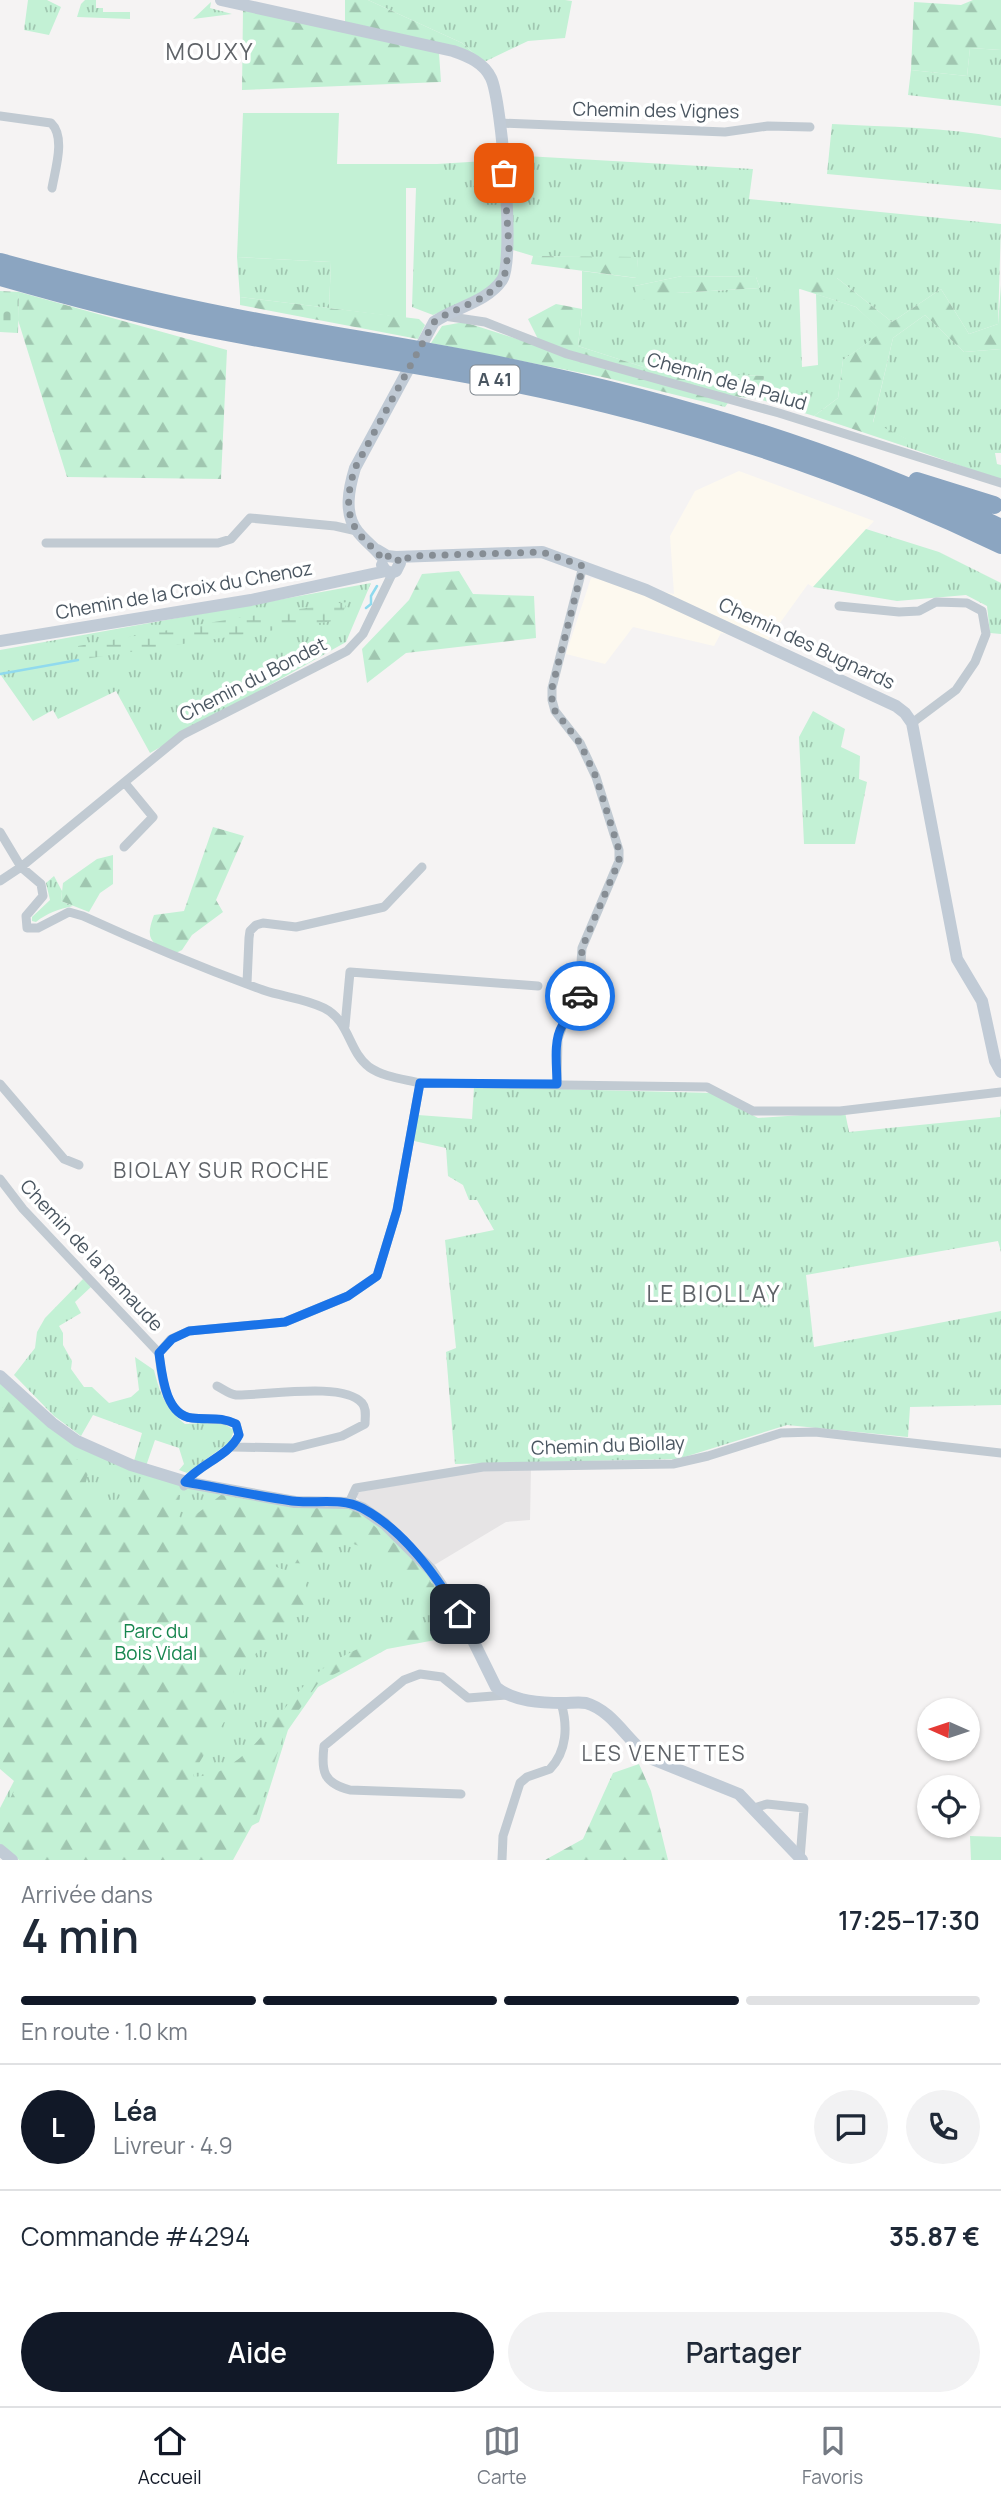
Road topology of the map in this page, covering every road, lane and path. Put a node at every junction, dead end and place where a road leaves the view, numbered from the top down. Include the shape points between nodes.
1 (221, 0) edge
2 (0, 116) edge
3 (500, 123) junction
4 (810, 127) dead end
5 (52, 188) dead end
6 (0, 262) edge
7 (0, 277) edge
8 (443, 316) junction
9 (799, 446) junction
10 (1001, 483) edge
11 (994, 505) dead end
12 (1001, 528) edge
13 (357, 531) junction
14 (46, 543) dead end
15 (1001, 545) edge
16 (389, 564) junction
17 (583, 566) junction
18 (839, 606) dead end
19 (0, 641) edge
20 (912, 723) junction
21 (125, 783) junction
22 (0, 832) edge
23 (124, 847) dead end
24 (21, 867) junction
25 (422, 867) dead end
26 (0, 881) edge
27 (247, 983) junction
28 (538, 986) dead end
29 (345, 1026) junction
30 (1001, 1072) edge
31 (420, 1083) junction
32 (0, 1084) edge
33 (557, 1084) junction
34 (1000, 1092) edge
35 (79, 1165) dead end
36 (0, 1179) edge
37 (159, 1353) junction
38 (0, 1376) edge
39 (216, 1386) dead end
40 (233, 1447) junction
41 (1001, 1453) edge
42 (188, 1482) junction
43 (351, 1502) junction
44 (501, 1691) junction
45 (566, 1703) junction
46 (461, 1794) dead end
47 (754, 1808) junction
48 (0, 1850) edge
49 (801, 1859) edge
50 (12, 1860) edge
51 (502, 1860) edge

1 - 3 street via 469,57 491,78
2 - 5 street via 51,123 56,128 59,138
3 - 4 street, Chemin des Vignes via 725,132
3 - 8 street via 509,248 504,279 486,296
6 - 9 highway, A 41 via 190,309 464,358 596,387
7 - 15 highway, A 41 via 190,325 505,382 637,412 790,459
8 - 10 street, Chemin de la Palud via 485,322 567,354 779,413
8 - 13 street via 434,322 355,468 349,500
9 - 11 highway
9 - 12 highway, A 41
13 - 14 street via 250,518 231,539 218,543
13 - 16 street
16 - 17 street, Chemin des Bugnards via 542,552
16 - 19 street, Chemin de la Croix du Chenoz via 251,600
16 - 21 street, Chemin du Bondet via 385,587 362,634 347,651 182,735
17 - 20 street, Chemin des Bugnards via 646,590 896,706
17 - 33 street via 552,701 596,777 619,861 582,948 578,1007 558,1039
18 - 20 street via 919,611 936,602 967,603 982,611 986,634 975,662 956,690
20 - 30 street via 957,959 982,1001
21 - 23 street via 153,817
21 - 24 street, Chemin du Bondet
22 - 24 street
24 - 26 street, Chemin du Bondet
24 - 27 street via 39,880 44,890 42,900 26,916 27,928 38,928 69,912
25 - 27 street via 384,907 296,927 256,925 250,931
27 - 29 street via 315,1004
28 - 29 street via 350,972
29 - 31 street via 367,1065
31 - 33 street
31 - 37 street via 397,1210 377,1276 348,1296 285,1322 189,1331 172,1339
32 - 35 street via 64,1159
33 - 34 street via 707,1087 753,1111 840,1111
36 - 37 street, Chemin de la Ramaude
37 - 40 street via 163,1387 177,1411 189,1418 226,1419 236,1424 239,1435
38 - 42 street via 77,1441 131,1465
39 - 40 street via 233,1395 316,1391 353,1396 366,1410 365,1424 342,1436 293,1448
40 - 42 street
41 - 43 street, Chemin du Biollay via 816,1432 781,1433 673,1464 483,1466 356,1488
42 - 43 street via 295,1502
43 - 44 street via 385,1524 431,1570
44 - 45 street via 526,1700
44 - 46 street via 464,1696 442,1677 415,1675 324,1746 322,1764 337,1787
45 - 47 street via 602,1710 652,1759 739,1794
45 - 51 street via 564,1743 554,1765 523,1780 518,1788 502,1836
47 - 49 street
47 - 49 street via 767,1804 804,1808
48 - 50 street

